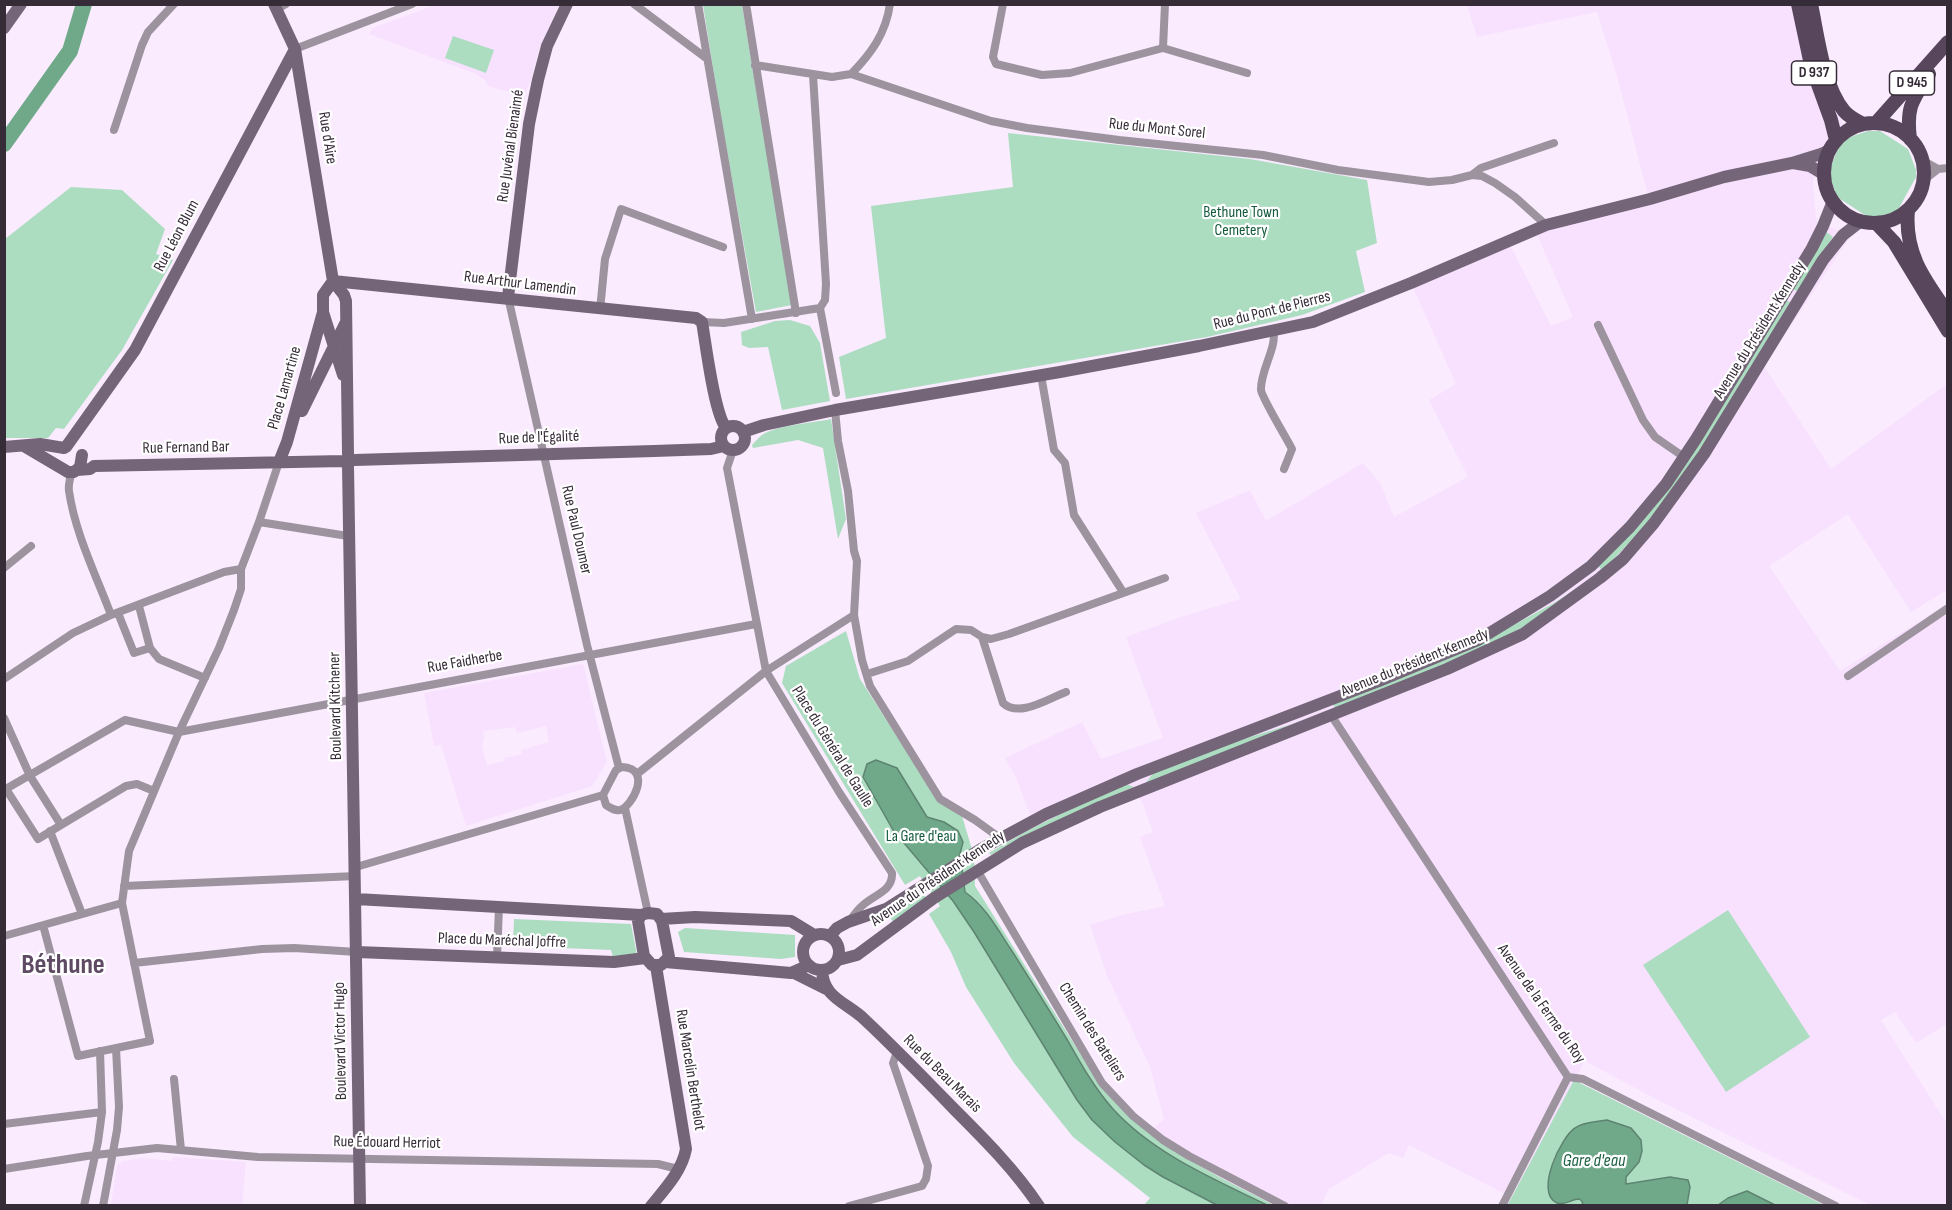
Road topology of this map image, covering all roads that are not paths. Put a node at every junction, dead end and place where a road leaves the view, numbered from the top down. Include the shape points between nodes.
1 (21, 4) edge
2 (174, 4) edge
3 (412, 4) edge
4 (567, 4) edge
5 (634, 4) edge
6 (698, 4) edge
7 (746, 4) edge
8 (890, 4) edge
9 (1003, 4) edge
10 (1165, 4) edge
11 (1798, 4) edge
12 (1810, 4) edge
13 (279, 6) edge
14 (4, 28) edge
15 (1947, 42) edge
16 (1163, 48) junction
17 (295, 49) junction
18 (1947, 53) edge
19 (706, 58) junction
20 (755, 65) junction
21 (1247, 73) dead end
22 (851, 74) junction
23 (813, 75) junction
24 (1870, 124) junction
25 (114, 130) dead end
26 (1910, 139) junction
27 (1554, 142) dead end
28 (1833, 145) junction
29 (1922, 160) junction
30 (1792, 163) junction
31 (1942, 168) edge
32 (1472, 175) junction
33 (1824, 175) junction
34 (1924, 180) junction
35 (1833, 201) junction
36 (1908, 210) junction
37 (1861, 221) junction
38 (1876, 224) junction
39 (1546, 225) junction
40 (723, 247) dead end
41 (333, 280) junction
42 (508, 297) junction
43 (820, 308) junction
44 (600, 310) junction
45 (323, 312) junction
46 (793, 313) junction
47 (1947, 313) edge
48 (347, 319) junction
49 (755, 319) junction
50 (702, 322) junction
51 (1598, 325) dead end
52 (1273, 330) junction
53 (1947, 331) edge
54 (333, 346) junction
55 (1041, 375) junction
56 (347, 385) junction
57 (836, 393) dead end
58 (835, 410) junction
59 (726, 428) junction
60 (743, 432) junction
61 (287, 442) junction
62 (24, 446) junction
63 (4, 447) edge
64 (728, 448) junction
65 (72, 449) junction
66 (544, 455) junction
67 (1684, 457) junction
68 (348, 460) junction
69 (279, 462) junction
70 (59, 466) junction
71 (94, 466) junction
72 (1284, 469) dead end
73 (74, 471) junction
74 (259, 522) junction
75 (348, 536) junction
76 (31, 546) dead end
77 (1591, 566) junction
78 (4, 568) edge
79 (241, 569) junction
80 (1165, 578) dead end
81 (1600, 578) junction
82 (1123, 592) junction
83 (139, 606) junction
84 (1947, 608) edge
85 (115, 614) junction
86 (854, 615) junction
87 (756, 624) junction
88 (982, 637) junction
89 (150, 648) junction
90 (589, 654) junction
91 (766, 671) junction
92 (867, 674) junction
93 (1848, 676) dead end
94 (205, 678) junction
95 (4, 680) edge
96 (1066, 692) dead end
97 (351, 698) junction
98 (1322, 704) junction
99 (1331, 715) junction
100 (4, 718) edge
101 (179, 732) junction
102 (619, 768) junction
103 (637, 774) junction
104 (30, 776) junction
105 (5, 789) edge
106 (154, 791) junction
107 (603, 795) junction
108 (625, 808) junction
109 (61, 825) junction
110 (50, 831) junction
111 (1000, 838) junction
112 (356, 871) junction
113 (973, 873) junction
114 (124, 886) junction
115 (356, 899) junction
116 (122, 903) junction
117 (499, 908) junction
118 (82, 914) junction
119 (645, 914) junction
120 (661, 919) junction
121 (848, 921) junction
122 (43, 925) junction
123 (814, 935) junction
124 (4, 936) edge
125 (830, 936) junction
126 (357, 952) junction
127 (497, 957) junction
128 (645, 958) junction
129 (838, 960) junction
130 (134, 963) junction
131 (661, 964) junction
132 (809, 965) junction
133 (822, 970) junction
134 (794, 973) junction
135 (826, 989) junction
136 (116, 1048) junction
137 (100, 1051) junction
138 (897, 1052) junction
139 (1568, 1077) junction
140 (174, 1079) dead end
141 (102, 1112) junction
142 (4, 1124) edge
143 (182, 1150) junction
144 (112, 1154) junction
145 (94, 1156) junction
146 (359, 1157) junction
147 (4, 1169) edge
148 (678, 1169) junction
149 (84, 1206) edge
150 (103, 1206) edge
151 (360, 1206) edge
152 (651, 1206) edge
153 (849, 1206) edge
154 (1039, 1206) edge
155 (1285, 1206) edge
156 (1502, 1206) edge
157 (1836, 1206) edge

1 - 14 main road
2 - 25 street via 148,32
3 - 17 street
4 - 42 main road, Rue Juvénal Bienaimé via 547,46 536,90
5 - 19 street
6 - 19 street
7 - 20 street
8 - 22 street via 883,33
9 - 16 street via 993,57 996,64 1042,75 1070,73
10 - 16 street
11 - 28 main road, D 937 via 1811,65 1831,120
12 - 24 main road, D 937 via 1833,93 1846,113
13 - 17 main road, Rue d'Aire
15 - 24 main road, D 945
16 - 21 street
17 - 41 main road, Rue d'Aire
17 - 65 main road, Rue Léon Blum via 135,350 78,432
18 - 26 main road, D 945 via 1916,95 1907,116
19 - 49 street
20 - 23 street, Rue du Mont Sorel
20 - 46 street
22 - 23 street, Rue du Mont Sorel
22 - 32 street, Rue du Mont Sorel via 991,121 1027,128 1263,155 1429,182
23 - 43 street via 826,278 825,300
24 - 26 main road via 1895,128
24 - 28 main road via 1844,133
26 - 29 main road
27 - 32 street, Rue du Mont Sorel via 1481,168
28 - 30 main road, Rue du Pont de Pierres via 1821,154
28 - 33 main road
29 - 31 street
29 - 34 main road
30 - 33 main road via 1810,166
30 - 39 main road, Rue du Pont de Pierres via 1724,177
31 - 34 street
32 - 39 street via 1496,183
33 - 35 main road
34 - 36 main road
35 - 37 main road via 1840,210
35 - 67 main road, Avenue du Président Kennedy via 1812,248
36 - 38 main road
36 - 47 main road via 1910,250
37 - 38 main road
37 - 81 main road, Avenue du Président Kennedy via 1843,235 1823,260 1686,481 1631,550
38 - 53 main road via 1894,242
39 - 52 main road, Rue du Pont de Pierres via 1356,306 1313,322
40 - 44 street via 621,209 605,259
41 - 42 main road, Rue Arthur Lamendin
41 - 45 main road, Place Lamartine via 323,296
41 - 48 main road via 344,295
42 - 44 main road, Rue Arthur Lamendin
42 - 66 street, Rue Paul Doumer
43 - 46 street
43 - 57 street
44 - 50 main road, Rue Arthur Lamendin via 688,316
45 - 54 main road
45 - 61 main road, Place Lamartine
46 - 49 street
48 - 54 main road, Place Lamartine
48 - 56 main road
49 - 50 street
50 - 59 main road via 717,406
51 - 67 street via 1643,420 1655,437
52 - 55 main road, Rue du Pont de Pierres
52 - 72 street via 1275,336 1261,391 1292,449
54 - 56 main road
54 - 61 main road, Place Lamartine
55 - 58 main road, Rue du Pont de Pierres
55 - 82 street via 1054,450 1065,463 1074,514
56 - 68 main road
58 - 60 main road, Rue du Pont de Pierres
58 - 86 street via 857,561
59 - 60 main road via 733,426
59 - 64 main road via 721,438
60 - 64 main road via 742,445
61 - 69 main road
62 - 63 main road
62 - 65 main road
62 - 70 main road
64 - 66 main road, Rue de l'Égalité
64 - 87 street, Place du Général de Gaulle via 727,468
65 - 70 main road via 58,454
65 - 71 main road
65 - 73 main road via 82,464
66 - 68 main road, Rue de l'Égalité
66 - 90 street, Rue Paul Doumer
67 - 77 main road, Avenue du Président Kennedy via 1642,513
68 - 69 main road
68 - 75 main road
69 - 71 main road, Rue Fernand Bar
69 - 74 street
70 - 73 main road via 64,471
71 - 73 main road, Rue Fernand Bar
73 - 85 street via 68,489 75,514
74 - 75 street
74 - 79 street
75 - 97 main road, Boulevard Kitchener
76 - 78 street
77 - 81 main road
77 - 98 main road, Avenue du Président Kennedy via 1527,612 1478,640
79 - 83 street
79 - 94 street via 234,610
80 - 82 street
81 - 99 main road, Avenue du Président Kennedy via 1523,634 1488,652
82 - 88 street via 1010,634
83 - 85 street
83 - 89 street
84 - 93 street
85 - 89 street via 134,653
85 - 95 street via 73,633
86 - 91 street
86 - 92 street
87 - 90 street, Rue Faidherbe
87 - 91 street, Place du Général de Gaulle
88 - 92 street via 971,630 956,629 909,660
88 - 96 street via 1003,703 1009,709 1018,710
89 - 94 street via 159,659
90 - 97 street, Rue Faidherbe
90 - 102 street, Rue Paul Doumer
91 - 103 street
91 - 121 street, Place du Général de Gaulle via 892,873 889,886
92 - 111 street via 870,686 940,799
94 - 101 street
97 - 101 street, Rue Faidherbe
97 - 112 main road, Boulevard Kitchener
98 - 99 main road, Avenue de la Ferme du Roy
98 - 111 main road, Avenue du Président Kennedy via 1137,774
99 - 113 main road, Avenue du Président Kennedy via 1100,807 1022,843
99 - 139 street, Avenue de la Ferme du Roy
100 - 104 street
101 - 104 street via 125,720
101 - 106 street
102 - 103 street via 629,767
102 - 107 street
103 - 108 street via 638,786
104 - 105 street
104 - 109 street
105 - 110 street via 38,839
106 - 109 street via 136,784 126,786
106 - 114 street via 129,851
107 - 108 street via 606,805 613,810
107 - 112 street
108 - 119 street
109 - 110 street
110 - 118 street
111 - 121 main road, Avenue du Président Kennedy via 886,909
112 - 114 street
112 - 115 main road, Boulevard Victor Hugo
113 - 129 main road, Avenue du Président Kennedy via 857,956
113 - 155 street, Chemin des Bateliers via 1102,1083 1125,1108 1189,1156
114 - 116 street
115 - 117 main road, Place du Maréchal Joffre
115 - 126 main road, Boulevard Victor Hugo
116 - 118 street
116 - 130 street
117 - 119 main road, Place du Maréchal Joffre
117 - 127 street
118 - 122 street
119 - 120 main road via 657,914
119 - 128 main road via 638,921
120 - 123 main road via 791,921
120 - 131 main road, Rue Marcelin Berthelot via 669,957
121 - 125 main road, Avenue du Président Kennedy
122 - 124 street
122 - 137 street via 78,1056
123 - 125 main road
123 - 132 main road via 804,946
125 - 129 main road via 838,944
126 - 127 main road, Place du Maréchal Joffre
126 - 130 street via 262,949
126 - 146 main road, Boulevard Victor Hugo
127 - 128 main road, Place du Maréchal Joffre via 614,962
128 - 131 main road via 652,965
129 - 133 main road
130 - 136 street via 150,1041
131 - 134 main road
131 - 148 main road, Rue Marcelin Berthelot via 686,1149
132 - 133 main road
132 - 134 main road
133 - 135 main road
134 - 135 main road, Rue du Beau Marais
135 - 138 main road, Rue du Beau Marais via 859,1014
136 - 137 street
136 - 144 street via 119,1107
137 - 141 street
138 - 153 street via 893,1063 928,1166 926,1179 922,1186
138 - 154 main road, Rue du Beau Marais via 1010,1167
139 - 156 street
139 - 157 street, Avenue de la Ferme du Roy via 1583,1079
140 - 143 street
141 - 142 street
141 - 145 street
143 - 144 street, Rue Édouard Herriot via 157,1148
143 - 146 street, Rue Édouard Herriot
144 - 145 street, Rue Édouard Herriot
144 - 150 street
145 - 147 street, Rue Édouard Herriot
145 - 149 street
146 - 148 street, Rue Édouard Herriot via 658,1164
146 - 151 main road, Boulevard Victor Hugo
148 - 152 main road, Rue Marcelin Berthelot

